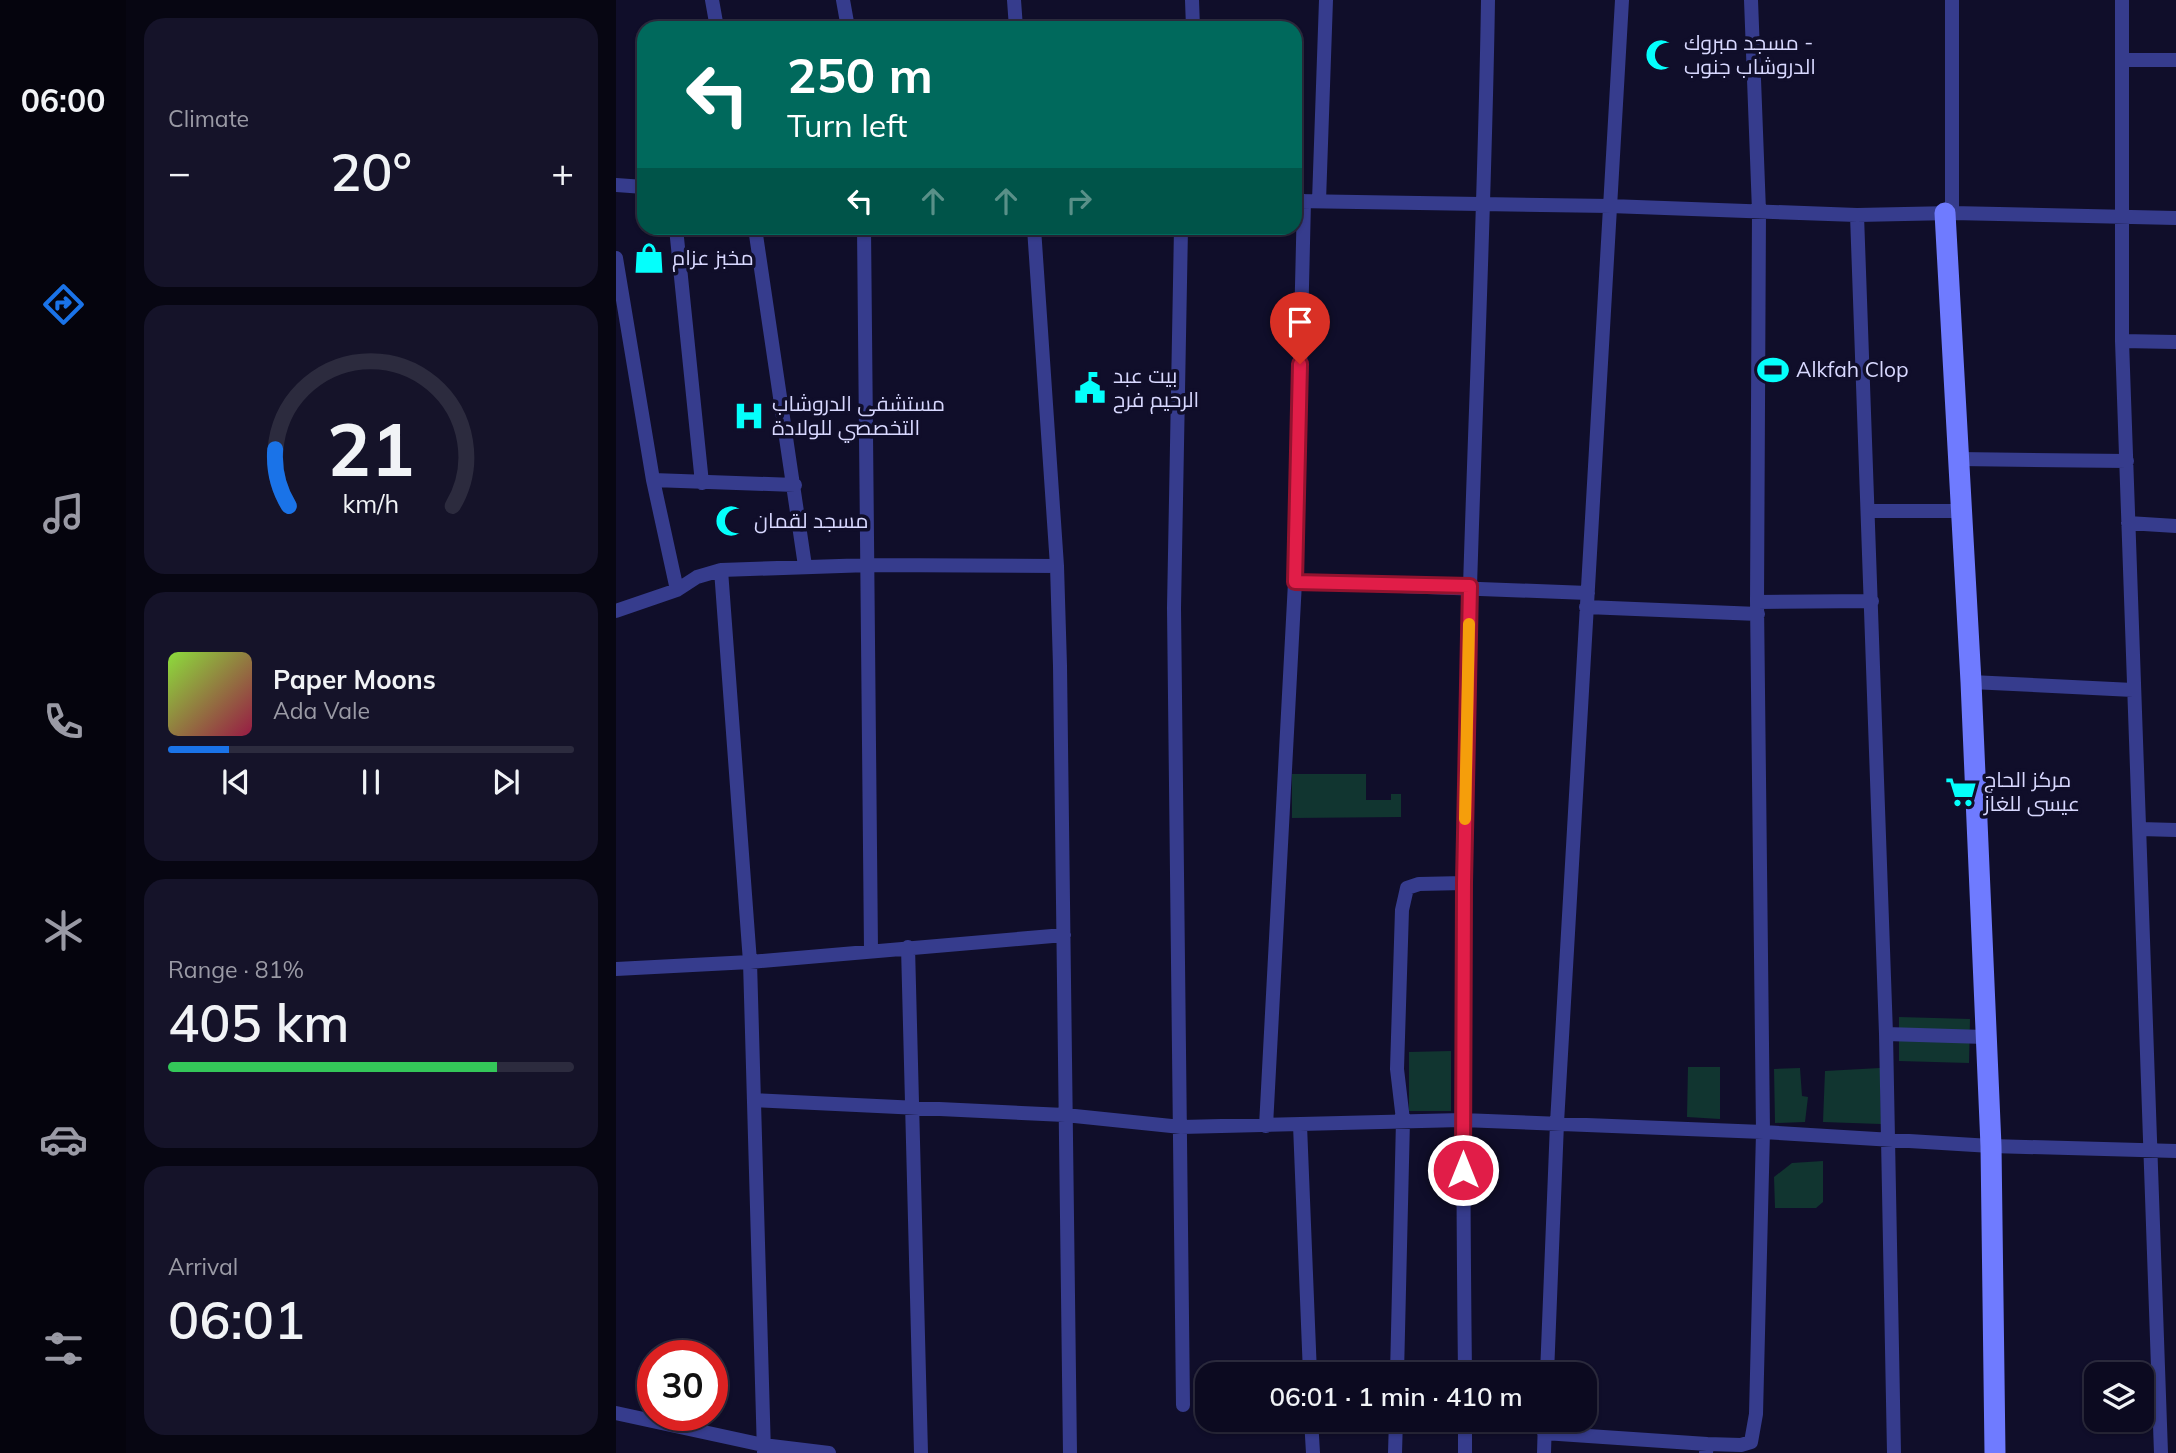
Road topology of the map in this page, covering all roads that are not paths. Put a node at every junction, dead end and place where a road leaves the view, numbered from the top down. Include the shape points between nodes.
1 (712, 0) edge
2 (843, 0) edge
3 (1014, 0) edge
4 (1192, 0) edge
5 (1325, 0) edge
6 (1488, 0) edge
7 (1622, 0) edge
8 (1751, 0) edge
9 (1952, 0) edge
10 (2122, 0) edge
11 (716, 21) edge
12 (847, 21) edge
13 (1016, 21) edge
14 (1193, 21) edge
15 (2123, 60) junction
16 (2176, 60) edge
17 (616, 186) edge
18 (637, 187) edge
19 (1306, 201) edge
20 (1485, 205) junction
21 (1610, 206) junction
22 (1759, 211) junction
23 (1949, 213) junction
24 (1857, 215) junction
25 (2124, 217) junction
26 (2176, 218) edge
27 (677, 235) edge
28 (756, 235) edge
29 (864, 235) edge
30 (1034, 235) edge
31 (1181, 235) edge
32 (616, 258) edge
33 (2122, 341) junction
34 (2176, 342) edge
35 (1958, 458) junction
36 (2127, 461) junction
37 (653, 480) junction
38 (702, 483) junction
39 (795, 485) junction
40 (1869, 510) junction
41 (1961, 511) junction
42 (2128, 523) junction
43 (2176, 526) edge
44 (870, 565) junction
45 (805, 566) junction
46 (1057, 566) junction
47 (721, 570) junction
48 (1295, 582) junction
49 (1470, 586) junction
50 (677, 590) junction
51 (1587, 600) junction
52 (1872, 601) junction
53 (1758, 608) junction
54 (616, 611) edge
55 (1970, 682) junction
56 (2133, 690) junction
57 (2140, 829) junction
58 (2176, 830) edge
59 (1464, 883) junction
60 (1064, 934) junction
61 (908, 947) junction
62 (871, 950) junction
63 (750, 962) junction
64 (616, 969) edge
65 (1886, 1034) junction
66 (1985, 1037) junction
67 (754, 1100) junction
68 (912, 1110) junction
69 (1065, 1115) junction
70 (1403, 1120) junction
71 (1462, 1120) junction
72 (1557, 1123) junction
73 (1300, 1125) junction
74 (1266, 1126) junction
75 (1181, 1127) junction
76 (1763, 1132) junction
77 (1889, 1141) junction
78 (1990, 1146) junction
79 (2149, 1150) junction
80 (2176, 1151) edge
81 (1310, 1362) edge
82 (1397, 1362) edge
83 (1465, 1362) edge
84 (1547, 1362) edge
85 (1183, 1405) dead end
86 (616, 1413) edge
87 (1312, 1432) edge
88 (1396, 1432) edge
89 (1465, 1432) edge
90 (1545, 1432) edge
91 (1589, 1432) edge
92 (1707, 1448) edge
93 (764, 1449) edge
94 (829, 1453) edge
95 (921, 1453) edge
96 (1070, 1453) edge
97 (1313, 1453) edge
98 (1395, 1453) edge
99 (1465, 1453) edge
100 (1544, 1453) edge
101 (1894, 1453) edge
102 (1995, 1453) edge
103 (2161, 1453) edge

1 - 11 street
2 - 12 street
3 - 13 street
4 - 14 street
5 - 19 street
6 - 20 street
7 - 21 street
8 - 22 street
9 - 23 street
10 - 15 street
15 - 16 street
15 - 25 street
17 - 18 street
19 - 20 street
19 - 48 street
20 - 21 street
20 - 49 street
21 - 22 street
21 - 51 street
22 - 24 street
22 - 53 street
23 - 24 street
23 - 25 street
23 - 35 street
24 - 40 street
25 - 26 street
25 - 33 street
27 - 38 street
28 - 39 street
29 - 44 street
30 - 46 street
31 - 75 street via 1174,608
32 - 37 street
33 - 34 street
33 - 36 street
35 - 36 street
35 - 41 street
36 - 42 street
37 - 38 street
37 - 50 street
38 - 39 street
39 - 45 street
40 - 41 street
40 - 52 street
41 - 55 street
42 - 43 street
42 - 56 street
44 - 45 street
44 - 46 street
44 - 62 street
45 - 47 street
46 - 60 street
47 - 50 street via 697,577
47 - 63 street
48 - 49 street
48 - 74 street
49 - 51 street
49 - 59 street
50 - 54 street
51 - 53 street
51 - 72 street
52 - 53 street
52 - 65 street
53 - 76 street
55 - 56 street
55 - 66 street
56 - 57 street
57 - 58 street
57 - 79 street
59 - 70 street via 1407,888 1402,910 1397,1069
59 - 71 street
60 - 61 street
60 - 69 street
61 - 62 street
61 - 68 street
62 - 63 street
63 - 64 street
63 - 67 street
65 - 66 street
65 - 77 street
66 - 78 street
67 - 68 street
67 - 93 street
68 - 69 street
68 - 95 street
69 - 75 street
69 - 96 street
70 - 71 street
70 - 73 street
70 - 82 street
71 - 72 street
71 - 83 street
72 - 76 street
72 - 84 street
73 - 74 street
73 - 81 street
74 - 75 street
75 - 85 street
76 - 77 street
76 - 92 street via 1754,1432 1751,1442
77 - 78 street
77 - 101 street
78 - 79 street
78 - 102 street
79 - 80 street
79 - 103 street
86 - 93 street
87 - 97 street
88 - 98 street
89 - 99 street
90 - 100 street
91 - 92 street
93 - 94 street

